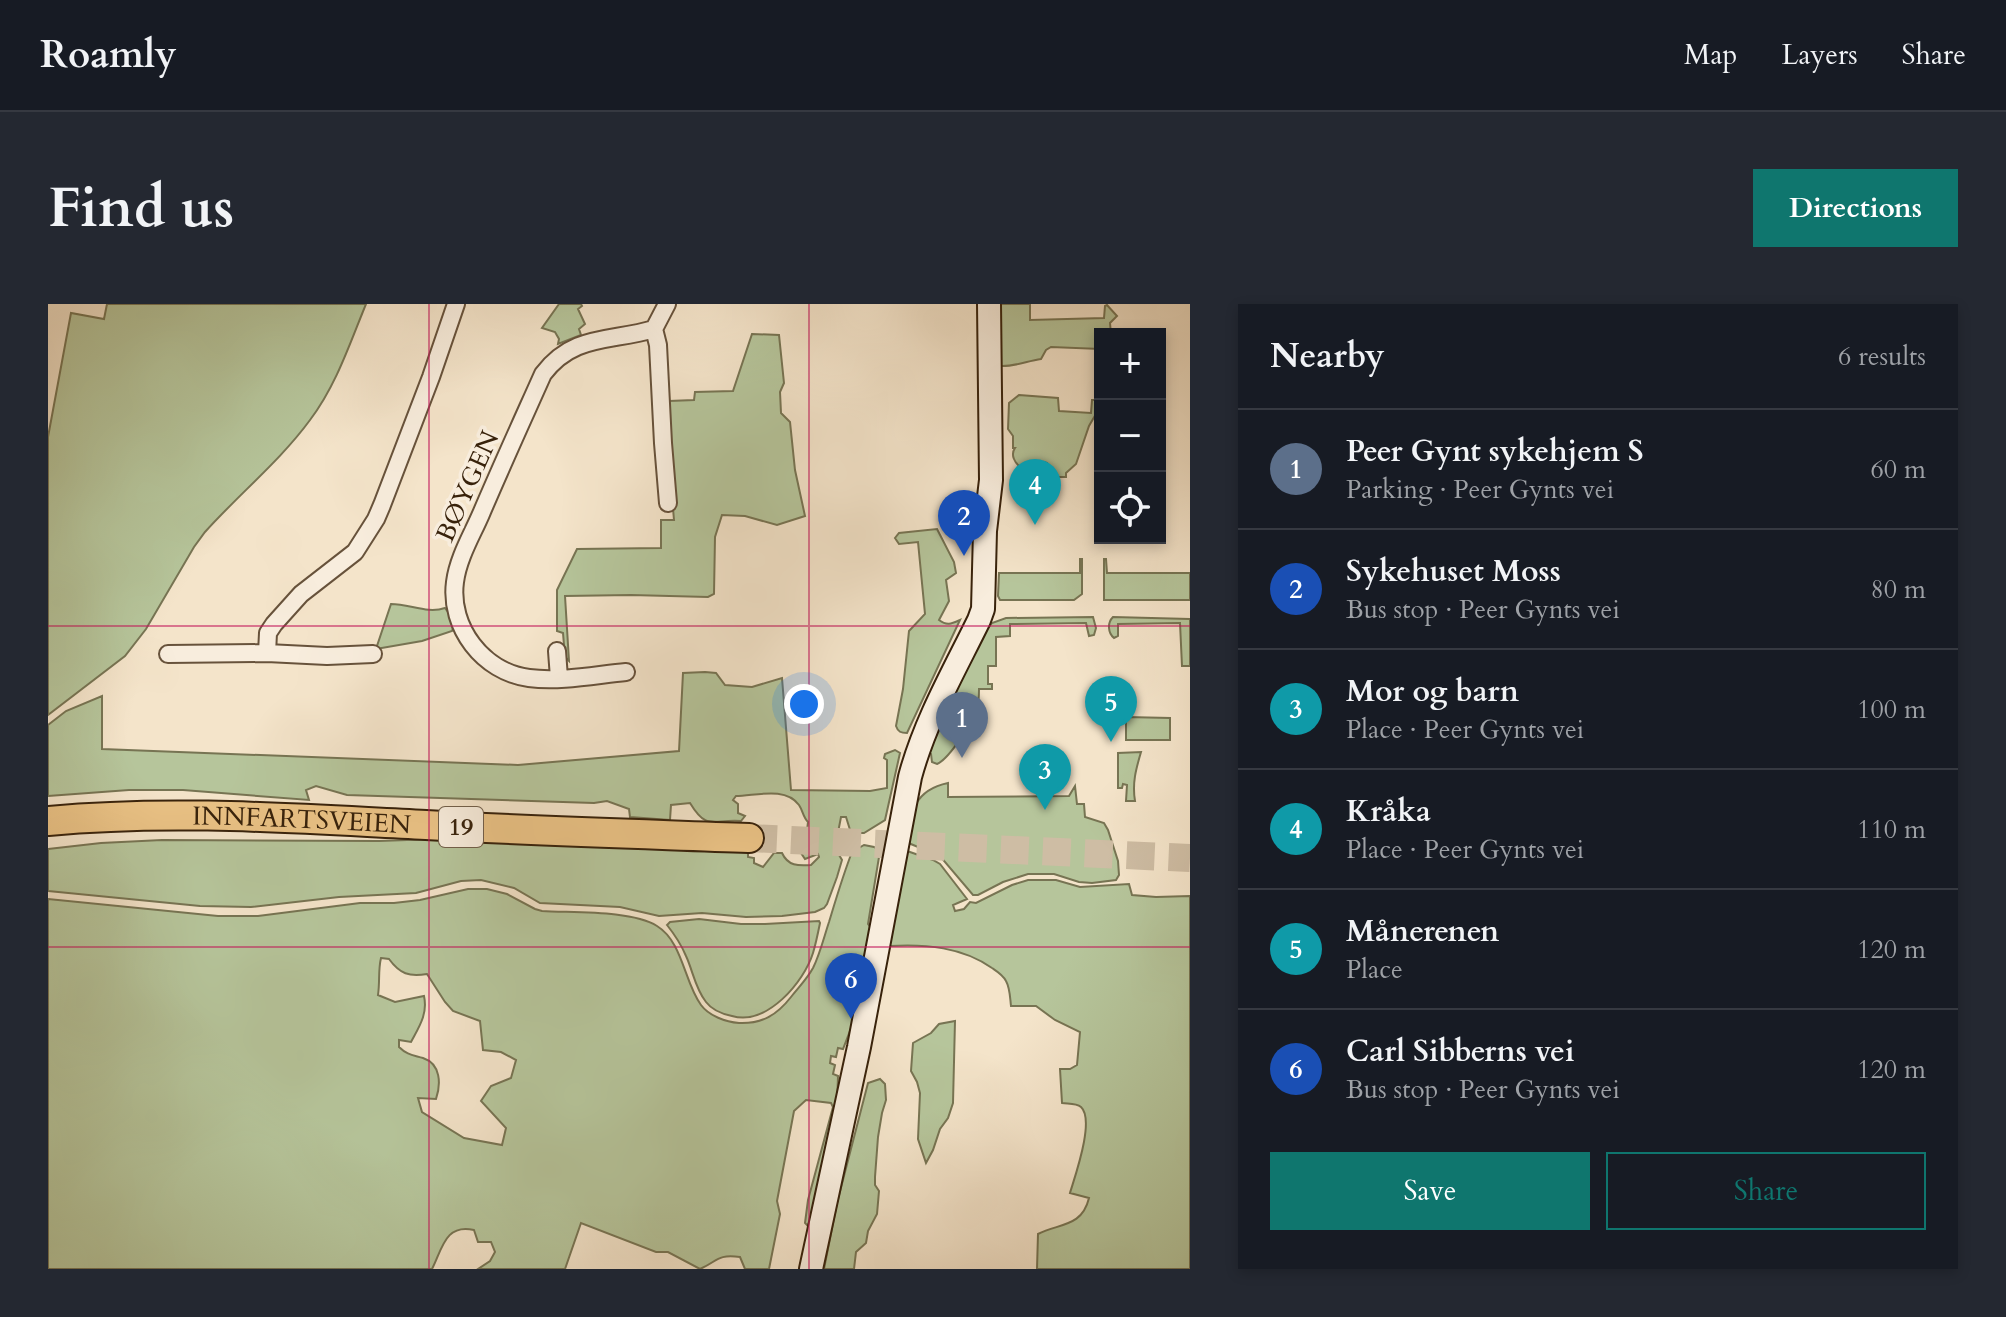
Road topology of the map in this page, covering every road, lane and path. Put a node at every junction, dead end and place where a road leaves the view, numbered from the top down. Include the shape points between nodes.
1 (456, 304) edge
2 (667, 304) edge
3 (989, 304) edge
4 (654, 329) junction
5 (668, 503) dead end
6 (557, 651) dead end
7 (267, 653) junction
8 (168, 654) dead end
9 (373, 654) dead end
10 (626, 672) dead end
11 (559, 678) junction
12 (174, 814) junction
13 (48, 821) edge
14 (48, 838) edge
15 (749, 838) tunnel mouth
16 (811, 1269) edge

1 - 7 street via 376,519 355,552 301,594 274,624
2 - 4 street
3 - 16 street via 991,480 983,609 914,761
4 - 5 street
4 - 11 street, BØYGEN via 568,349 550,365 455,580 462,631 486,659 515,675
6 - 11 street
7 - 8 street
7 - 9 street
10 - 11 street, BØYGEN
12 - 13 highway, INNFARTSVEIEN / 19
12 - 14 highway via 137,828
12 - 15 highway, INNFARTSVEIEN / 19

